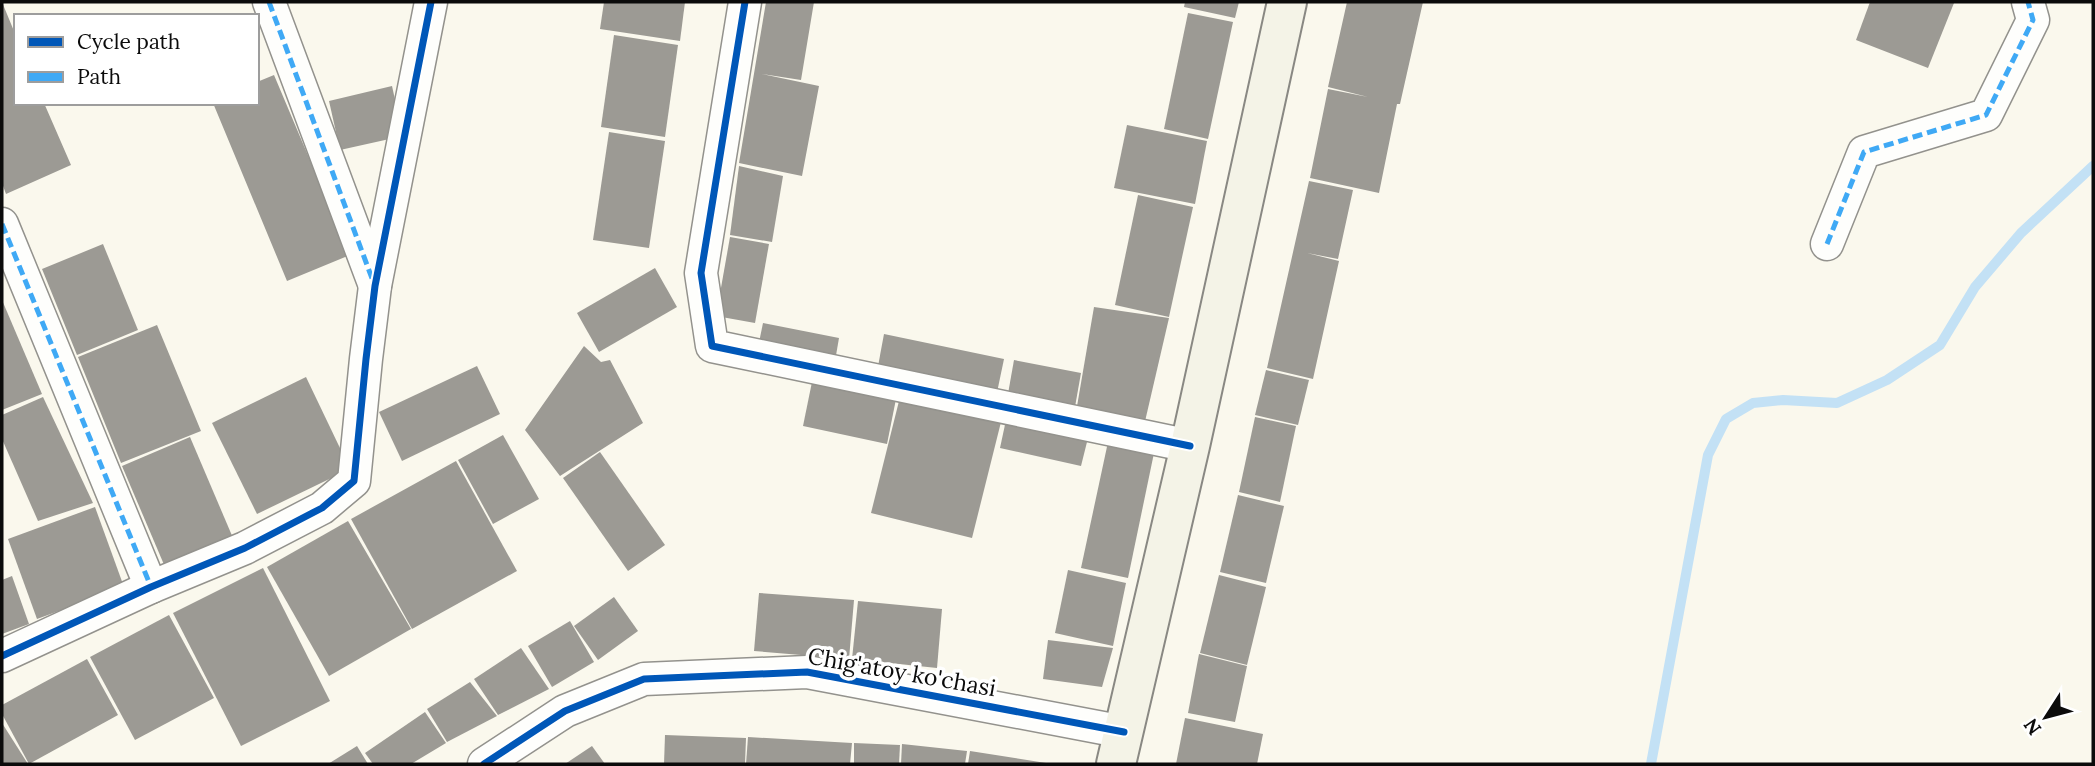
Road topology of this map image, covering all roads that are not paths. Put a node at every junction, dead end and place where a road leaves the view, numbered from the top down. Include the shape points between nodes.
1 (270, 2) edge
2 (431, 2) edge
3 (745, 2) edge
4 (1287, 2) edge
5 (2028, 2) edge
6 (2, 224) edge
7 (1827, 244) dead end
8 (375, 286) junction
9 (1190, 446) junction
10 (151, 587) junction
11 (2, 656) edge
12 (1120, 748) edge
13 (484, 764) edge

1 - 8 street
2 - 8 street
3 - 9 street via 701,273 712,346
4 - 9 main road
5 - 7 street via 2033,20 1986,115 1864,152
6 - 10 street
8 - 10 street via 354,481 322,508 245,548
9 - 12 main road
10 - 11 street
12 - 13 street, Chig'atoy ko'chasi via 807,672 644,679 565,711

